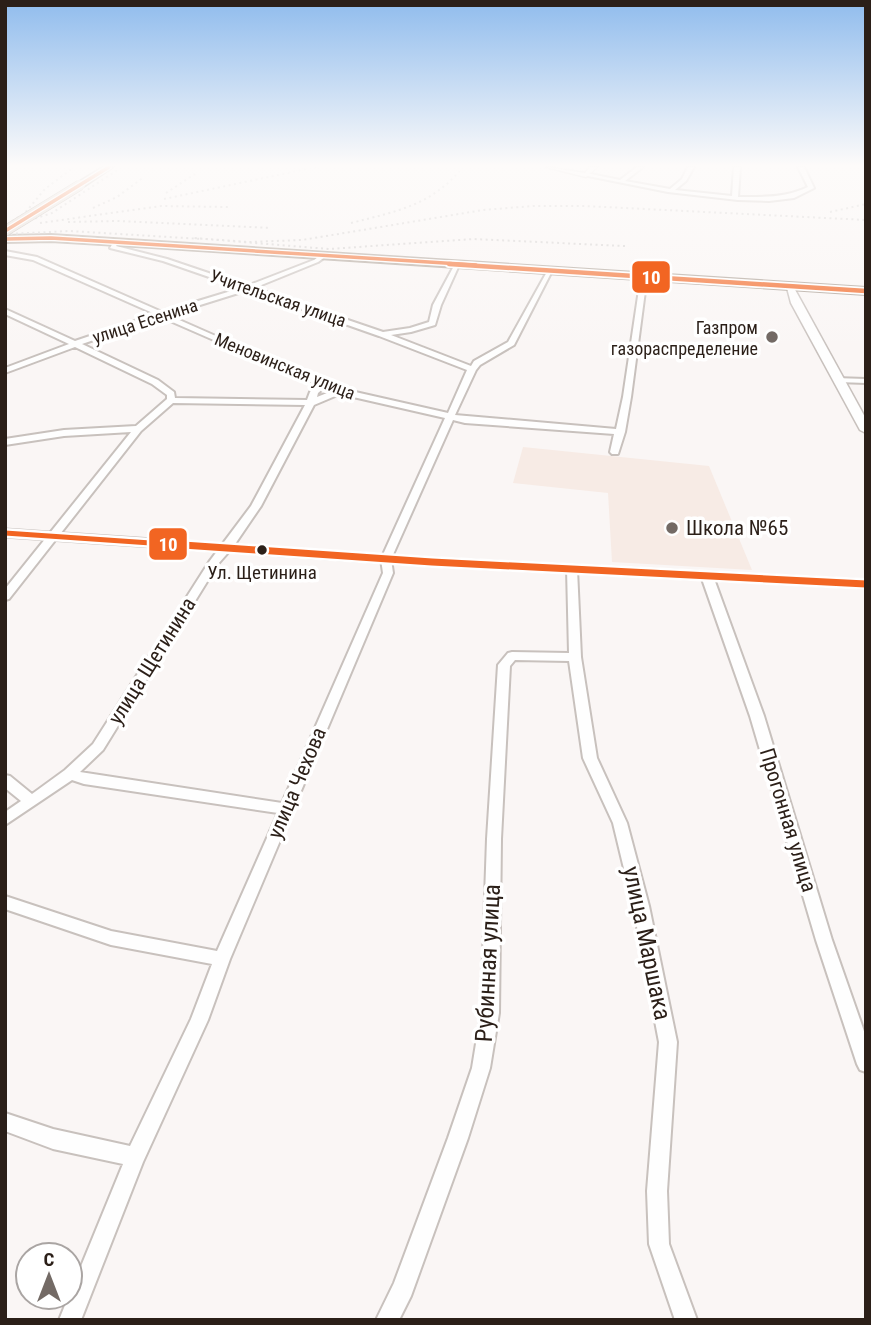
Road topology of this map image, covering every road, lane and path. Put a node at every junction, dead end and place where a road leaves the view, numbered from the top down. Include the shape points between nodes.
1 (36, 238) junction
2 (5, 239) edge
3 (116, 242) junction
4 (5, 251) edge
5 (323, 256) junction
6 (458, 264) junction
7 (551, 270) junction
8 (644, 276) junction
9 (789, 286) junction
10 (245, 287) junction
11 (866, 291) edge
12 (5, 311) edge
13 (163, 314) junction
14 (382, 334) junction
15 (74, 346) junction
16 (472, 369) junction
17 (5, 371) edge
18 (838, 380) junction
19 (866, 381) edge
20 (323, 385) junction
21 (339, 391) junction
22 (170, 400) junction
23 (311, 402) junction
24 (449, 416) junction
25 (138, 429) junction
26 (866, 430) edge
27 (621, 432) junction
28 (5, 442) edge
29 (615, 452) dead end
30 (5, 533) edge
31 (55, 536) junction
32 (226, 549) junction
33 (386, 559) junction
34 (572, 569) junction
35 (707, 576) junction
36 (866, 584) edge
37 (5, 597) edge
38 (575, 657) junction
39 (70, 774) junction
40 (5, 780) edge
41 (31, 801) junction
42 (286, 808) junction
43 (5, 820) edge
44 (5, 902) edge
45 (222, 959) junction
46 (866, 1064) edge
47 (5, 1122) edge
48 (135, 1157) junction
49 (70, 1320) edge
50 (387, 1320) edge
51 (686, 1320) edge

1 - 2 main road
1 - 3 main road
1 - 4 main road
3 - 5 main road
3 - 10 street, Учительская улица via 112,247
4 - 13 street, Меновинская улица via 35,258
5 - 6 main road
5 - 10 street, улица Есенина
6 - 7 main road
6 - 14 street via 432,323
7 - 8 main road
7 - 16 street, улица Чехова via 512,343
8 - 9 main road
8 - 27 street
9 - 11 main road
9 - 18 street
10 - 13 street, улица Есенина
10 - 14 street, Учительская улица
12 - 15 street
13 - 15 street, улица Есенина
13 - 20 street, Меновинская улица
14 - 16 street, Учительская улица
15 - 17 street, улица Есенина
15 - 22 street via 155,382 171,394
16 - 24 street, улица Чехова
18 - 19 street
18 - 26 street
20 - 21 street, Меновинская улица
20 - 23 street, улица Щетинина
21 - 23 street
21 - 24 street, Меновинская улица
22 - 23 street
22 - 25 street
23 - 32 street, улица Щетинина via 264,491
24 - 27 street, Меновинская улица
24 - 33 street, улица Чехова
25 - 28 street
25 - 31 street
27 - 29 street
30 - 31 street
31 - 32 street
31 - 37 street
32 - 33 street
32 - 39 street, улица Щетинина via 98,747
33 - 34 street
33 - 42 street, улица Чехова via 388,573
34 - 35 street
34 - 38 street, улица Маршака
35 - 36 street
35 - 46 street, Прогонная улица via 757,716
38 - 50 street, Рубинная улица via 512,656 504,665 491,1013 481,1068 458,1138
38 - 51 street, улица Маршака via 590,758 620,823 668,1042 657,1191 659,1244
39 - 41 street, улица Щетинина
39 - 42 street
40 - 41 street
41 - 43 street, улица Щетинина
42 - 45 street, улица Чехова
44 - 45 street via 111,938
45 - 48 street, улица Чехова
47 - 48 street via 54,1139
48 - 49 street, улица Чехова

